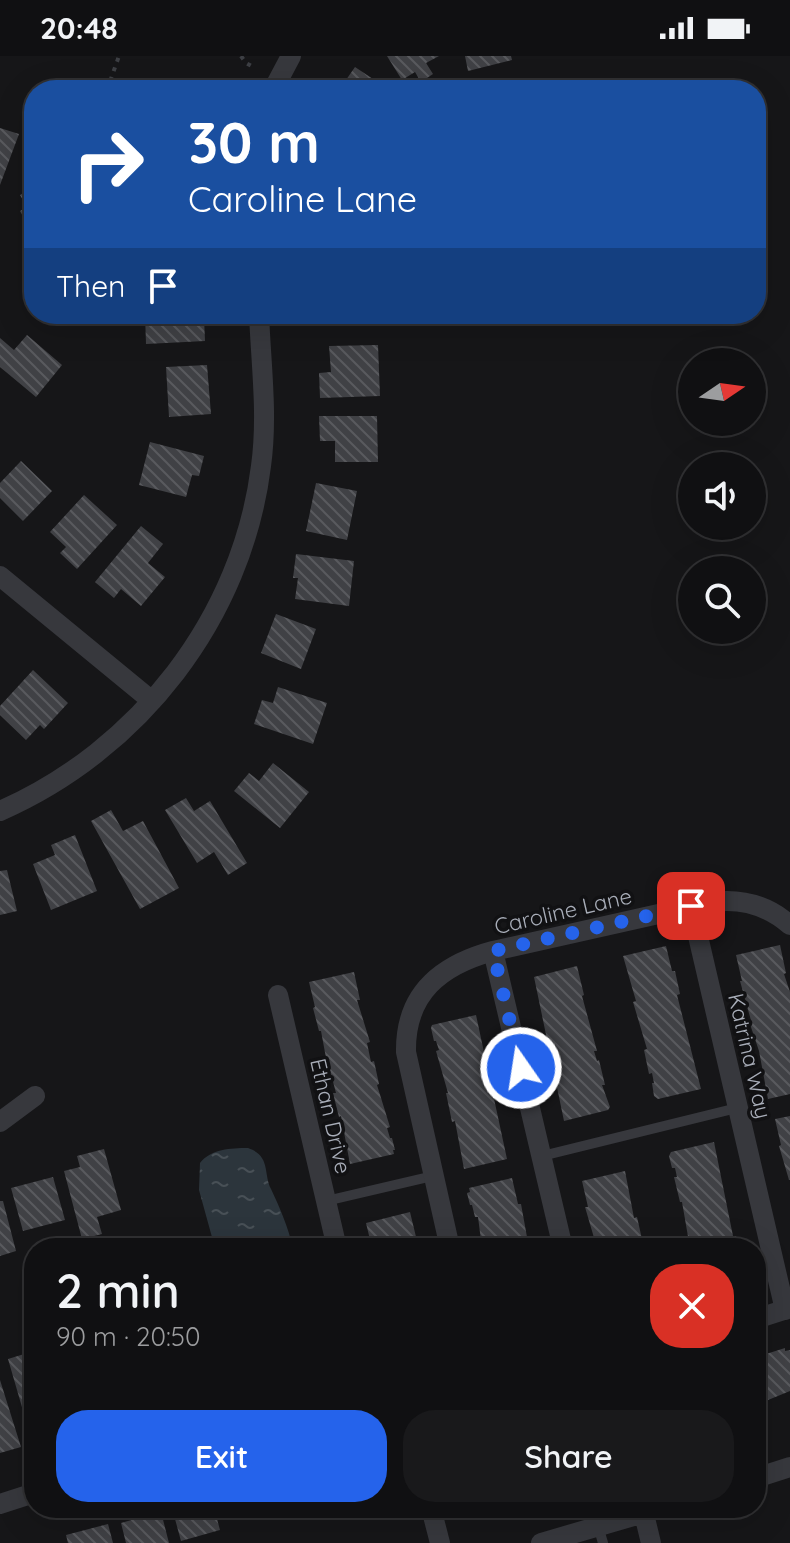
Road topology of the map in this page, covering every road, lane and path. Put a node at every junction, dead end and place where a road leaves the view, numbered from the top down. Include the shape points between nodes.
1 (119, 56) edge
2 (241, 56) edge
3 (291, 56) edge
4 (255, 68) dead end
5 (111, 80) edge
6 (278, 80) edge
7 (259, 324) edge
8 (0, 576) edge
9 (152, 701) junction
10 (0, 811) edge
11 (691, 906) junction
12 (790, 925) edge
13 (493, 951) junction
14 (278, 995) dead end
15 (35, 1096) dead end
16 (737, 1108) junction
17 (0, 1122) edge
18 (542, 1156) junction
19 (433, 1176) junction
20 (326, 1201) junction
21 (335, 1238) edge
22 (448, 1238) edge
23 (561, 1238) edge
24 (787, 1309) edge
25 (766, 1316) edge
26 (790, 1467) edge
27 (766, 1475) edge
28 (24, 1496) edge
29 (0, 1504) edge
30 (434, 1518) edge
31 (636, 1518) edge
32 (652, 1518) edge
33 (601, 1534) edge
34 (440, 1543) edge
35 (541, 1543) edge
36 (651, 1543) edge

1 - 5 path
2 - 4 path
3 - 6 street
7 - 9 street via 264,423 246,537 209,622
8 - 9 street
9 - 10 street via 76,770
11 - 12 street, Caroline Lane via 743,901
11 - 13 street, Caroline Lane
11 - 16 street, Katrina Way
13 - 18 street
13 - 19 street, Caroline Lane via 439,975 419,998 408,1027 408,1066
14 - 20 street, Ethan Drive
15 - 17 street
16 - 18 lane
16 - 24 street, Katrina Way
18 - 23 street
19 - 20 lane
19 - 22 street, Caroline Lane
20 - 21 street, Ethan Drive
24 - 25 street
26 - 27 street
28 - 29 street
30 - 34 street
31 - 33 street
32 - 36 street
33 - 35 street

